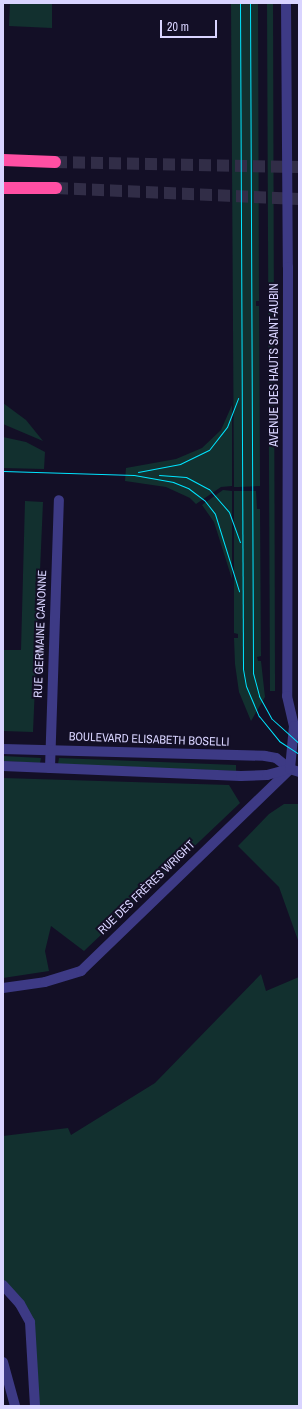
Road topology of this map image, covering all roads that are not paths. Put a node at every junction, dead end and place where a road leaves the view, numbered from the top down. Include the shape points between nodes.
1 (286, 3) edge
2 (3, 160) edge
3 (55, 162) tunnel mouth
4 (3, 188) edge
5 (56, 188) tunnel mouth
6 (59, 500) dead end
7 (296, 728) edge
8 (3, 749) edge
9 (50, 750) junction
10 (3, 766) edge
11 (50, 768) junction
12 (294, 771) edge
13 (3, 988) edge
14 (3, 1285) edge
15 (3, 1362) edge
16 (15, 1406) edge
17 (35, 1406) edge

1 - 7 street, AVENUE DES HAUTS SAINT-AUBIN via 287,696
2 - 3 highway
4 - 5 highway
6 - 9 street, RUE GERMAINE CANONNE
7 - 12 street, AVENUE DES HAUTS SAINT-AUBIN
8 - 9 street, BOULEVARD ELISABETH BOSELLI
9 - 11 street, RUE GERMAINE CANONNE
9 - 12 street, BOULEVARD ELISABETH BOSELLI via 265,756 276,758
10 - 11 street
11 - 12 street via 241,776
12 - 13 street, RUE DES FRÈRES WRIGHT via 81,971 45,982
14 - 17 street via 20,1304 30,1322
15 - 16 street

